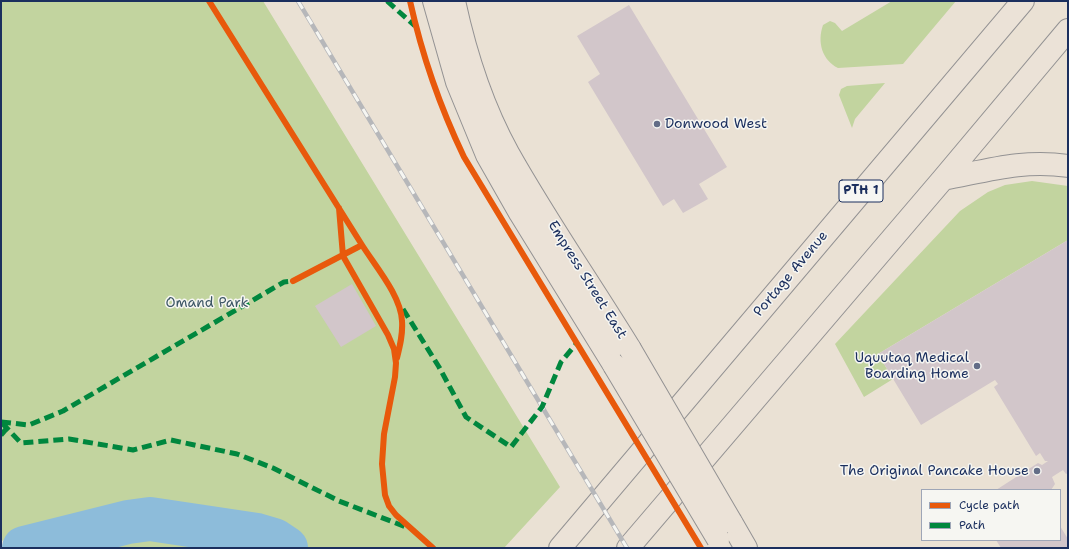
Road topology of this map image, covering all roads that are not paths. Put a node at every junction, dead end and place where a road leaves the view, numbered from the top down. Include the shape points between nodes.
1 (434, 1) edge
2 (454, 1) edge
3 (1023, 1) edge
4 (1068, 30) edge
5 (1068, 166) edge
6 (943, 179) junction
7 (724, 536) edge
8 (560, 548) edge
9 (628, 548) edge
10 (746, 548) edge

1 - 7 main road, Empress Street East, bridge via 457,82 487,155 614,365
2 - 7 main road, Empress Street East, bridge via 460,28 489,114 508,152 630,349
3 - 8 main road, Portage Avenue / PTH 1
4 - 6 main road
5 - 6 main road via 1047,163 1021,164
6 - 9 main road
7 - 10 main road, Empress Street East

